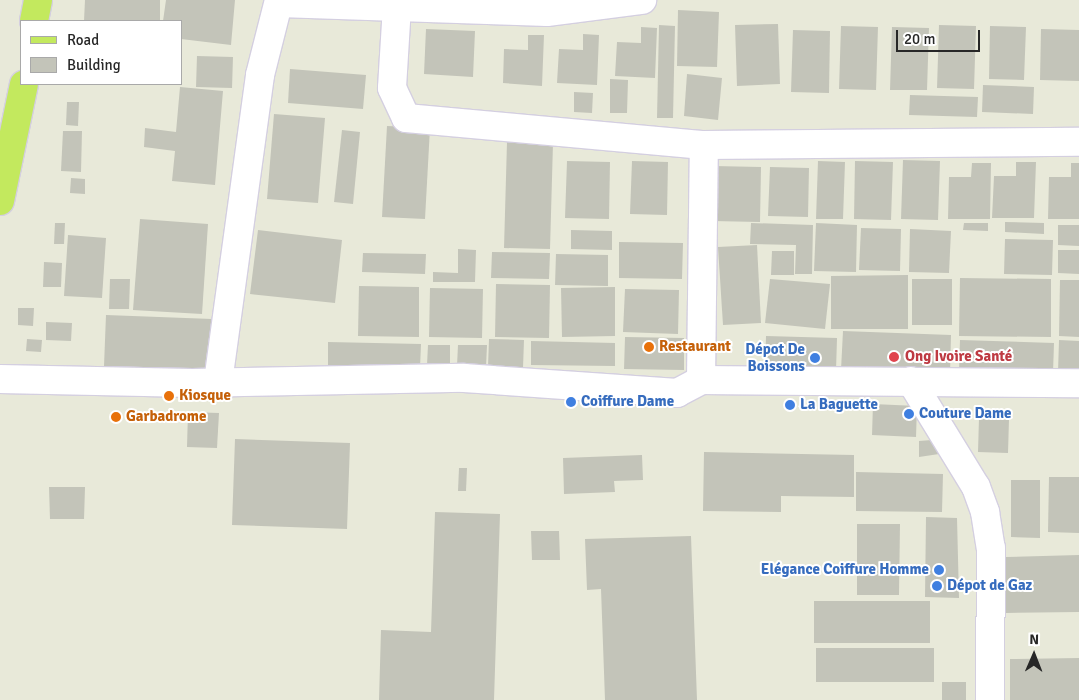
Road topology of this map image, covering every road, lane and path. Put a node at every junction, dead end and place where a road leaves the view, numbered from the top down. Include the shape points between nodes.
1 (38, 0) edge
2 (642, 0) edge
3 (279, 1) edge
4 (397, 6) junction
5 (34, 20) edge
6 (24, 85) edge
7 (1079, 142) edge
8 (704, 145) junction
9 (0, 201) edge
10 (0, 379) edge
11 (701, 380) junction
12 (911, 381) junction
13 (218, 382) junction
14 (1079, 383) edge
15 (990, 700) edge

1 - 5 main road
2 - 4 street via 547,12
3 - 4 street
3 - 13 street via 260,75
4 - 8 street via 392,88 406,118
6 - 9 main road
7 - 8 street
8 - 11 street
10 - 13 street
11 - 12 street
11 - 13 street via 677,393 464,378
12 - 14 street
12 - 15 street via 976,487 986,512 991,548

